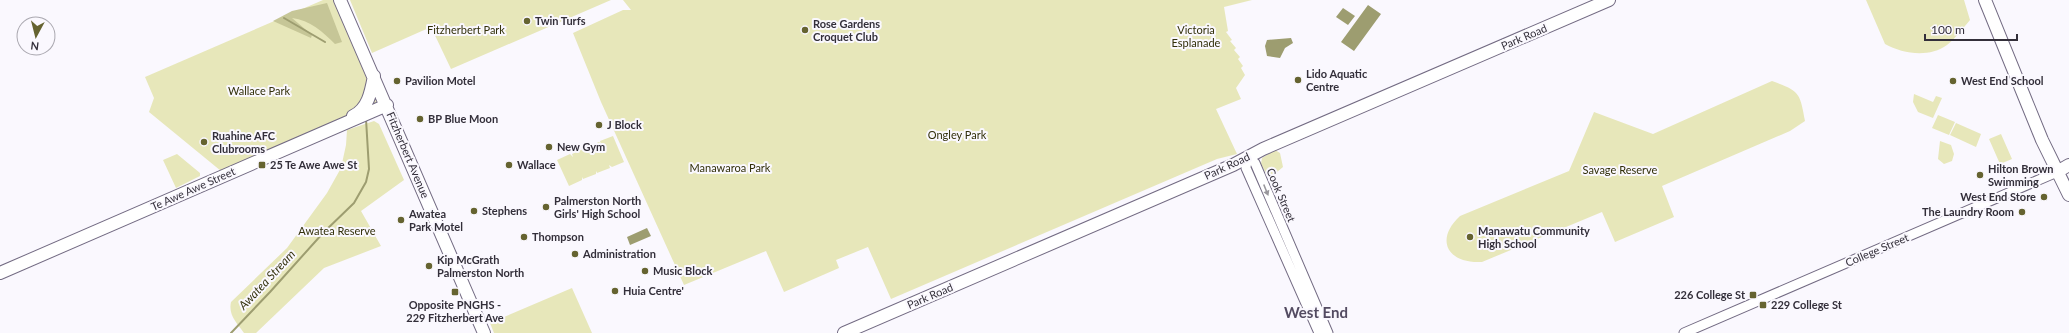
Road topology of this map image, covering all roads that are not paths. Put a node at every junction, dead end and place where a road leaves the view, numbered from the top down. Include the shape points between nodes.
1 (340, 0) edge
2 (1609, 0) edge
3 (1985, 0) edge
4 (374, 76) junction
5 (386, 105) junction
6 (319, 135) junction
7 (1248, 157) junction
8 (2069, 165) edge
9 (2057, 172) junction
10 (2069, 195) edge
11 (0, 273) edge
12 (1314, 310) junction
13 (484, 333) edge
14 (844, 333) edge
15 (1319, 333) edge
16 (1328, 333) edge
17 (1684, 333) edge

1 - 4 main road, Fitzherbert Avenue
2 - 7 main road, Park Road
3 - 9 main road
4 - 5 main road, Fitzherbert Avenue
4 - 6 main road via 370,95 363,108 333,124
5 - 6 main road, Te Awe Awe Street
5 - 13 main road, Fitzherbert Avenue
6 - 11 main road, Te Awe Awe Street
7 - 12 street, Cook Street via 1255,163
7 - 14 main road, Park Road
8 - 9 main road, College Street
9 - 10 main road
9 - 17 street, College Street
12 - 15 street, Cook Street
12 - 16 street, Cook Street

